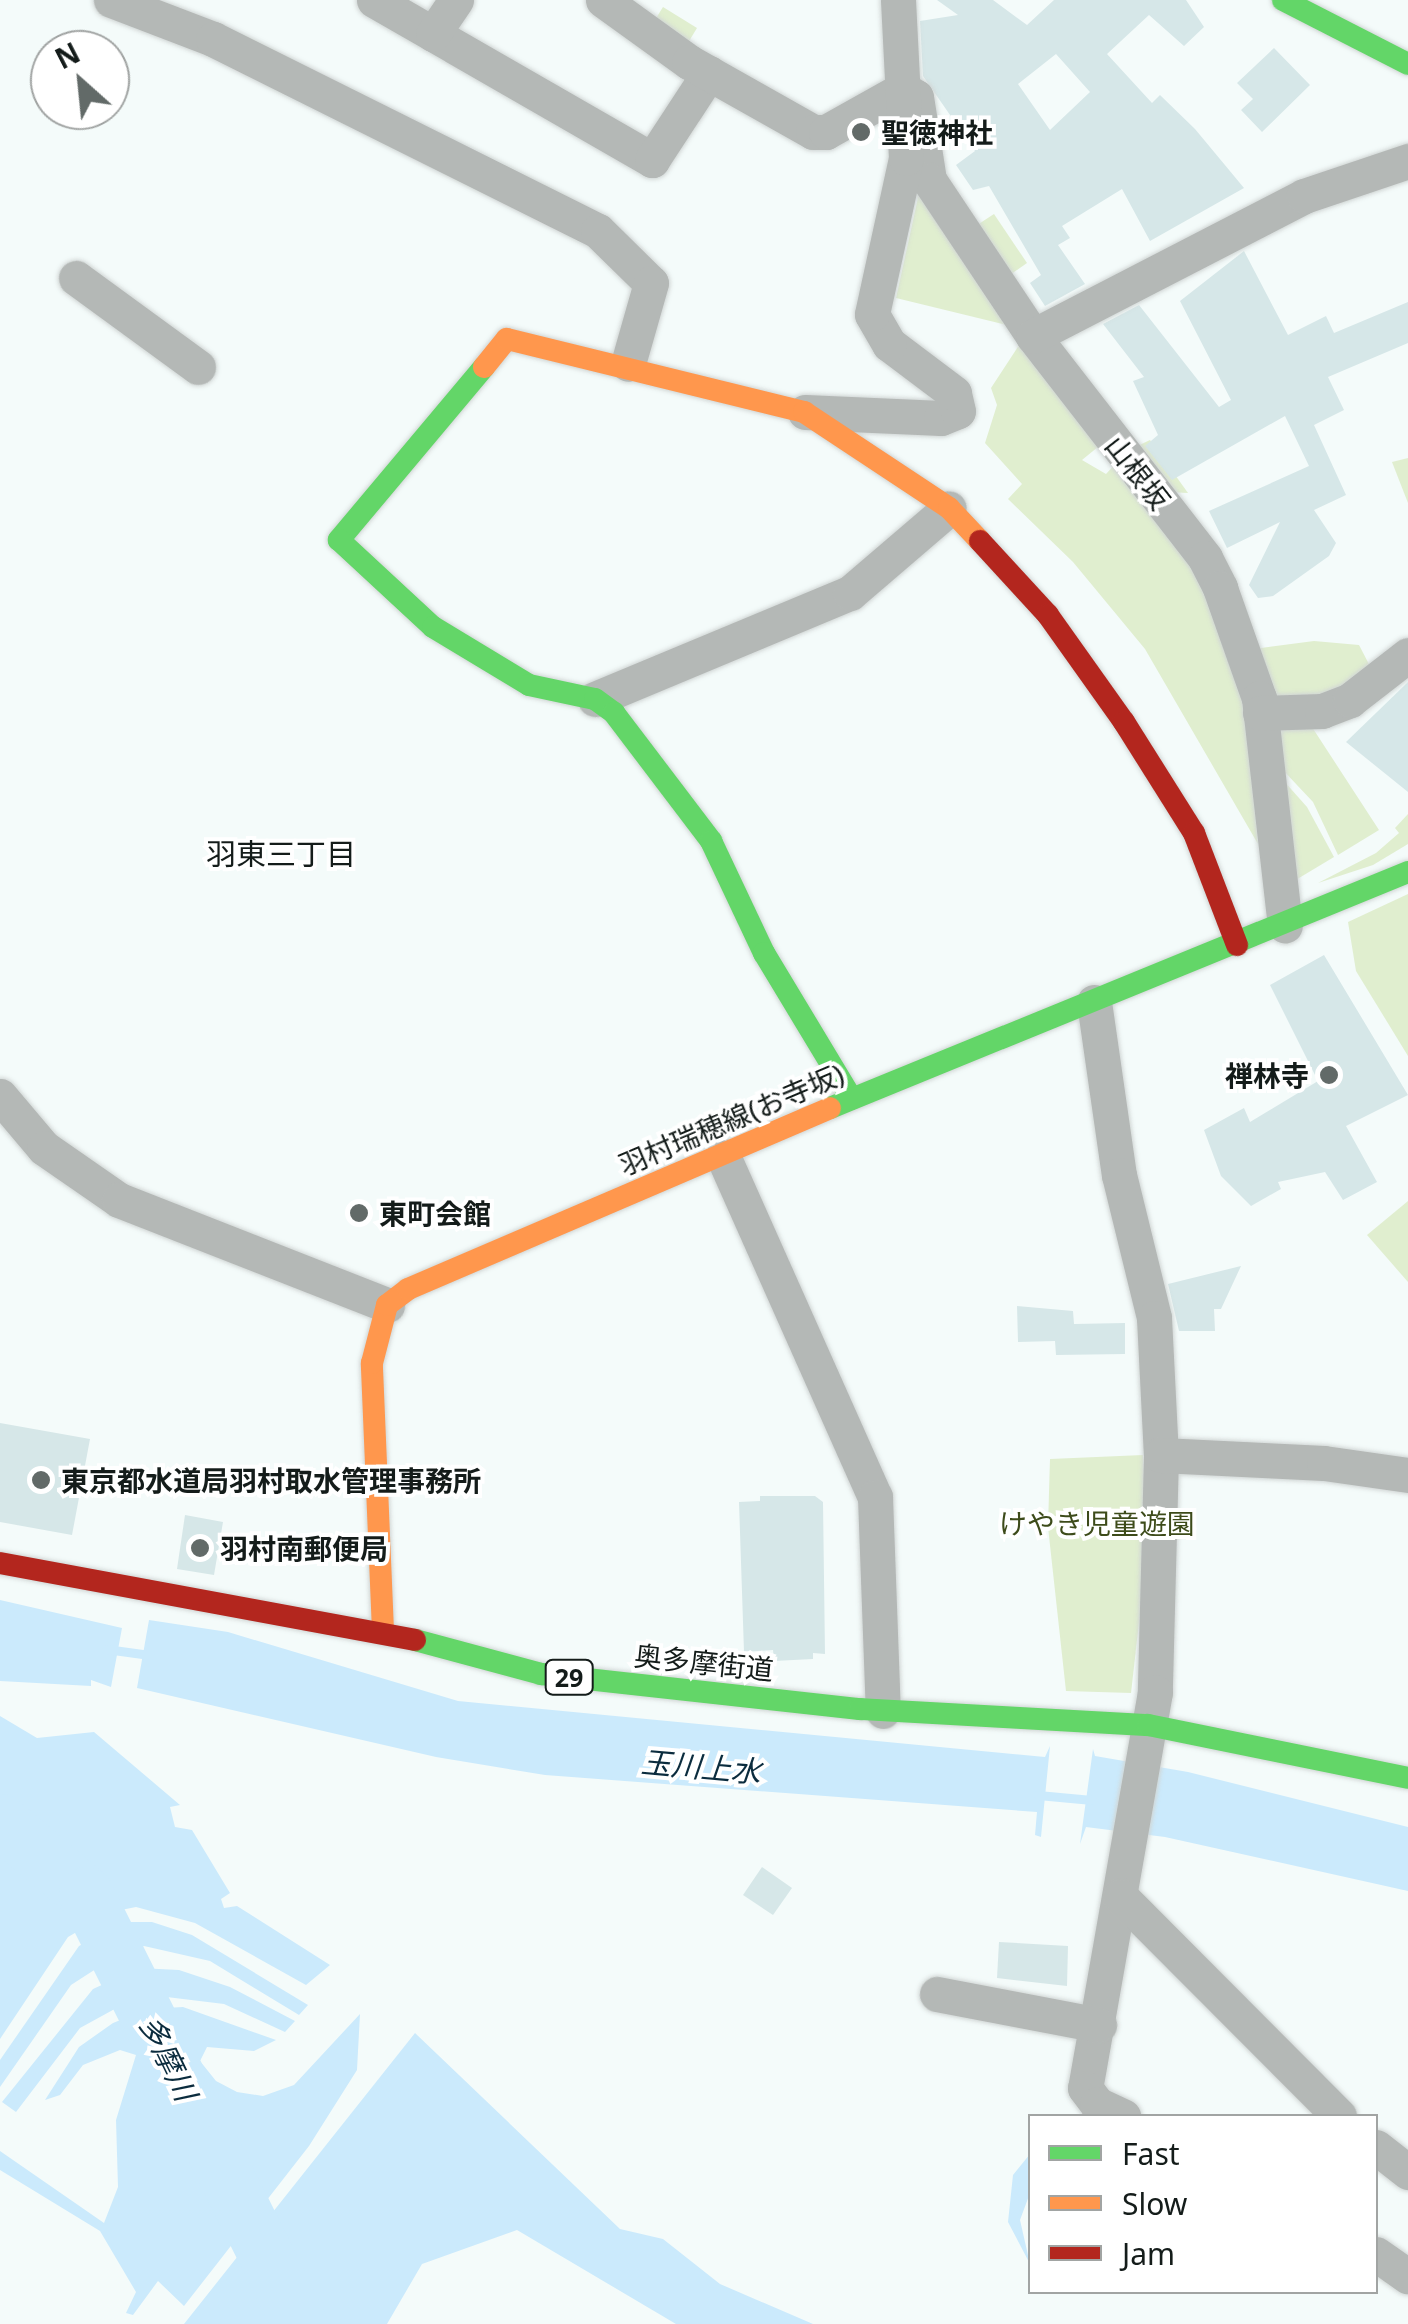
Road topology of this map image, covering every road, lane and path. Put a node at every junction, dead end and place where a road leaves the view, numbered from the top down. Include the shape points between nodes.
1 (111, 0) edge
2 (374, 0) edge
3 (456, 0) edge
4 (603, 0) edge
5 (898, 0) edge
6 (1283, 0) edge
7 (433, 34) junction
8 (1408, 64) edge
9 (709, 73) junction
10 (903, 89) junction
11 (1408, 162) edge
12 (76, 278) dead end
13 (1034, 336) junction
14 (628, 364) junction
15 (198, 366) dead end
16 (804, 412) junction
17 (949, 508) junction
18 (1408, 654) edge
19 (595, 699) junction
20 (1260, 713) junction
21 (1408, 872) edge
22 (1283, 911) junction
23 (1237, 944) junction
24 (1094, 1002) junction
25 (0, 1096) edge
26 (852, 1100) junction
27 (724, 1156) junction
28 (387, 1304) junction
29 (1161, 1455) junction
30 (1408, 1475) edge
31 (0, 1564) edge
32 (383, 1631) junction
33 (883, 1711) junction
34 (1148, 1725) junction
35 (1408, 1778) edge
36 (1120, 1896) junction
37 (937, 1994) dead end
38 (1098, 2024) junction
39 (1119, 2114) edge
40 (1337, 2114) edge
41 (1378, 2149) edge
42 (1408, 2172) edge
43 (1378, 2255) edge
44 (1408, 2276) edge

1 - 14 street via 213,38 598,231 651,283
2 - 7 street
3 - 7 street
4 - 9 street
5 - 10 street
6 - 8 main road
7 - 9 street via 652,160
9 - 10 street via 813,132 826,132
10 - 13 street, 山根坂 via 921,110 930,180
10 - 16 street via 906,158 872,314 889,344 954,394 958,410 941,418
11 - 13 street via 1304,196
12 - 15 street
13 - 20 street, 山根坂 via 1204,558 1244,648
14 - 16 main road
14 - 19 main road via 507,338 339,540 432,627 529,685
16 - 17 main road
17 - 19 street via 850,593
17 - 23 main road via 1048,615 1124,722 1194,833
18 - 20 street via 1350,700 1322,711
19 - 26 main road via 614,713 702,827 764,953
20 - 22 street, 山根坂
21 - 22 main road, 羽村瑞穂線(お寺坂)
22 - 23 main road, 羽村瑞穂線(お寺坂)
23 - 24 main road, 羽村瑞穂線(お寺坂)
24 - 26 main road, 羽村瑞穂線(お寺坂)
24 - 29 street via 1119,1175 1154,1318
25 - 28 street via 44,1148 120,1200
26 - 27 main road, 羽村瑞穂線(お寺坂)
27 - 28 main road, 羽村瑞穂線(お寺坂) via 408,1289
27 - 33 street via 874,1497
28 - 32 main road via 372,1363
29 - 30 street via 1324,1463
29 - 34 street via 1161,1583
31 - 32 main road, 奥多摩街道 / 29 via 198,1604
32 - 33 main road, 奥多摩街道 / 29 via 542,1674
33 - 34 main road, 奥多摩街道 / 29
34 - 35 main road, 奥多摩街道 / 29
34 - 36 street
36 - 38 street
36 - 40 street
37 - 38 street
38 - 39 street via 1085,2088 1097,2104
41 - 42 street
43 - 44 street

